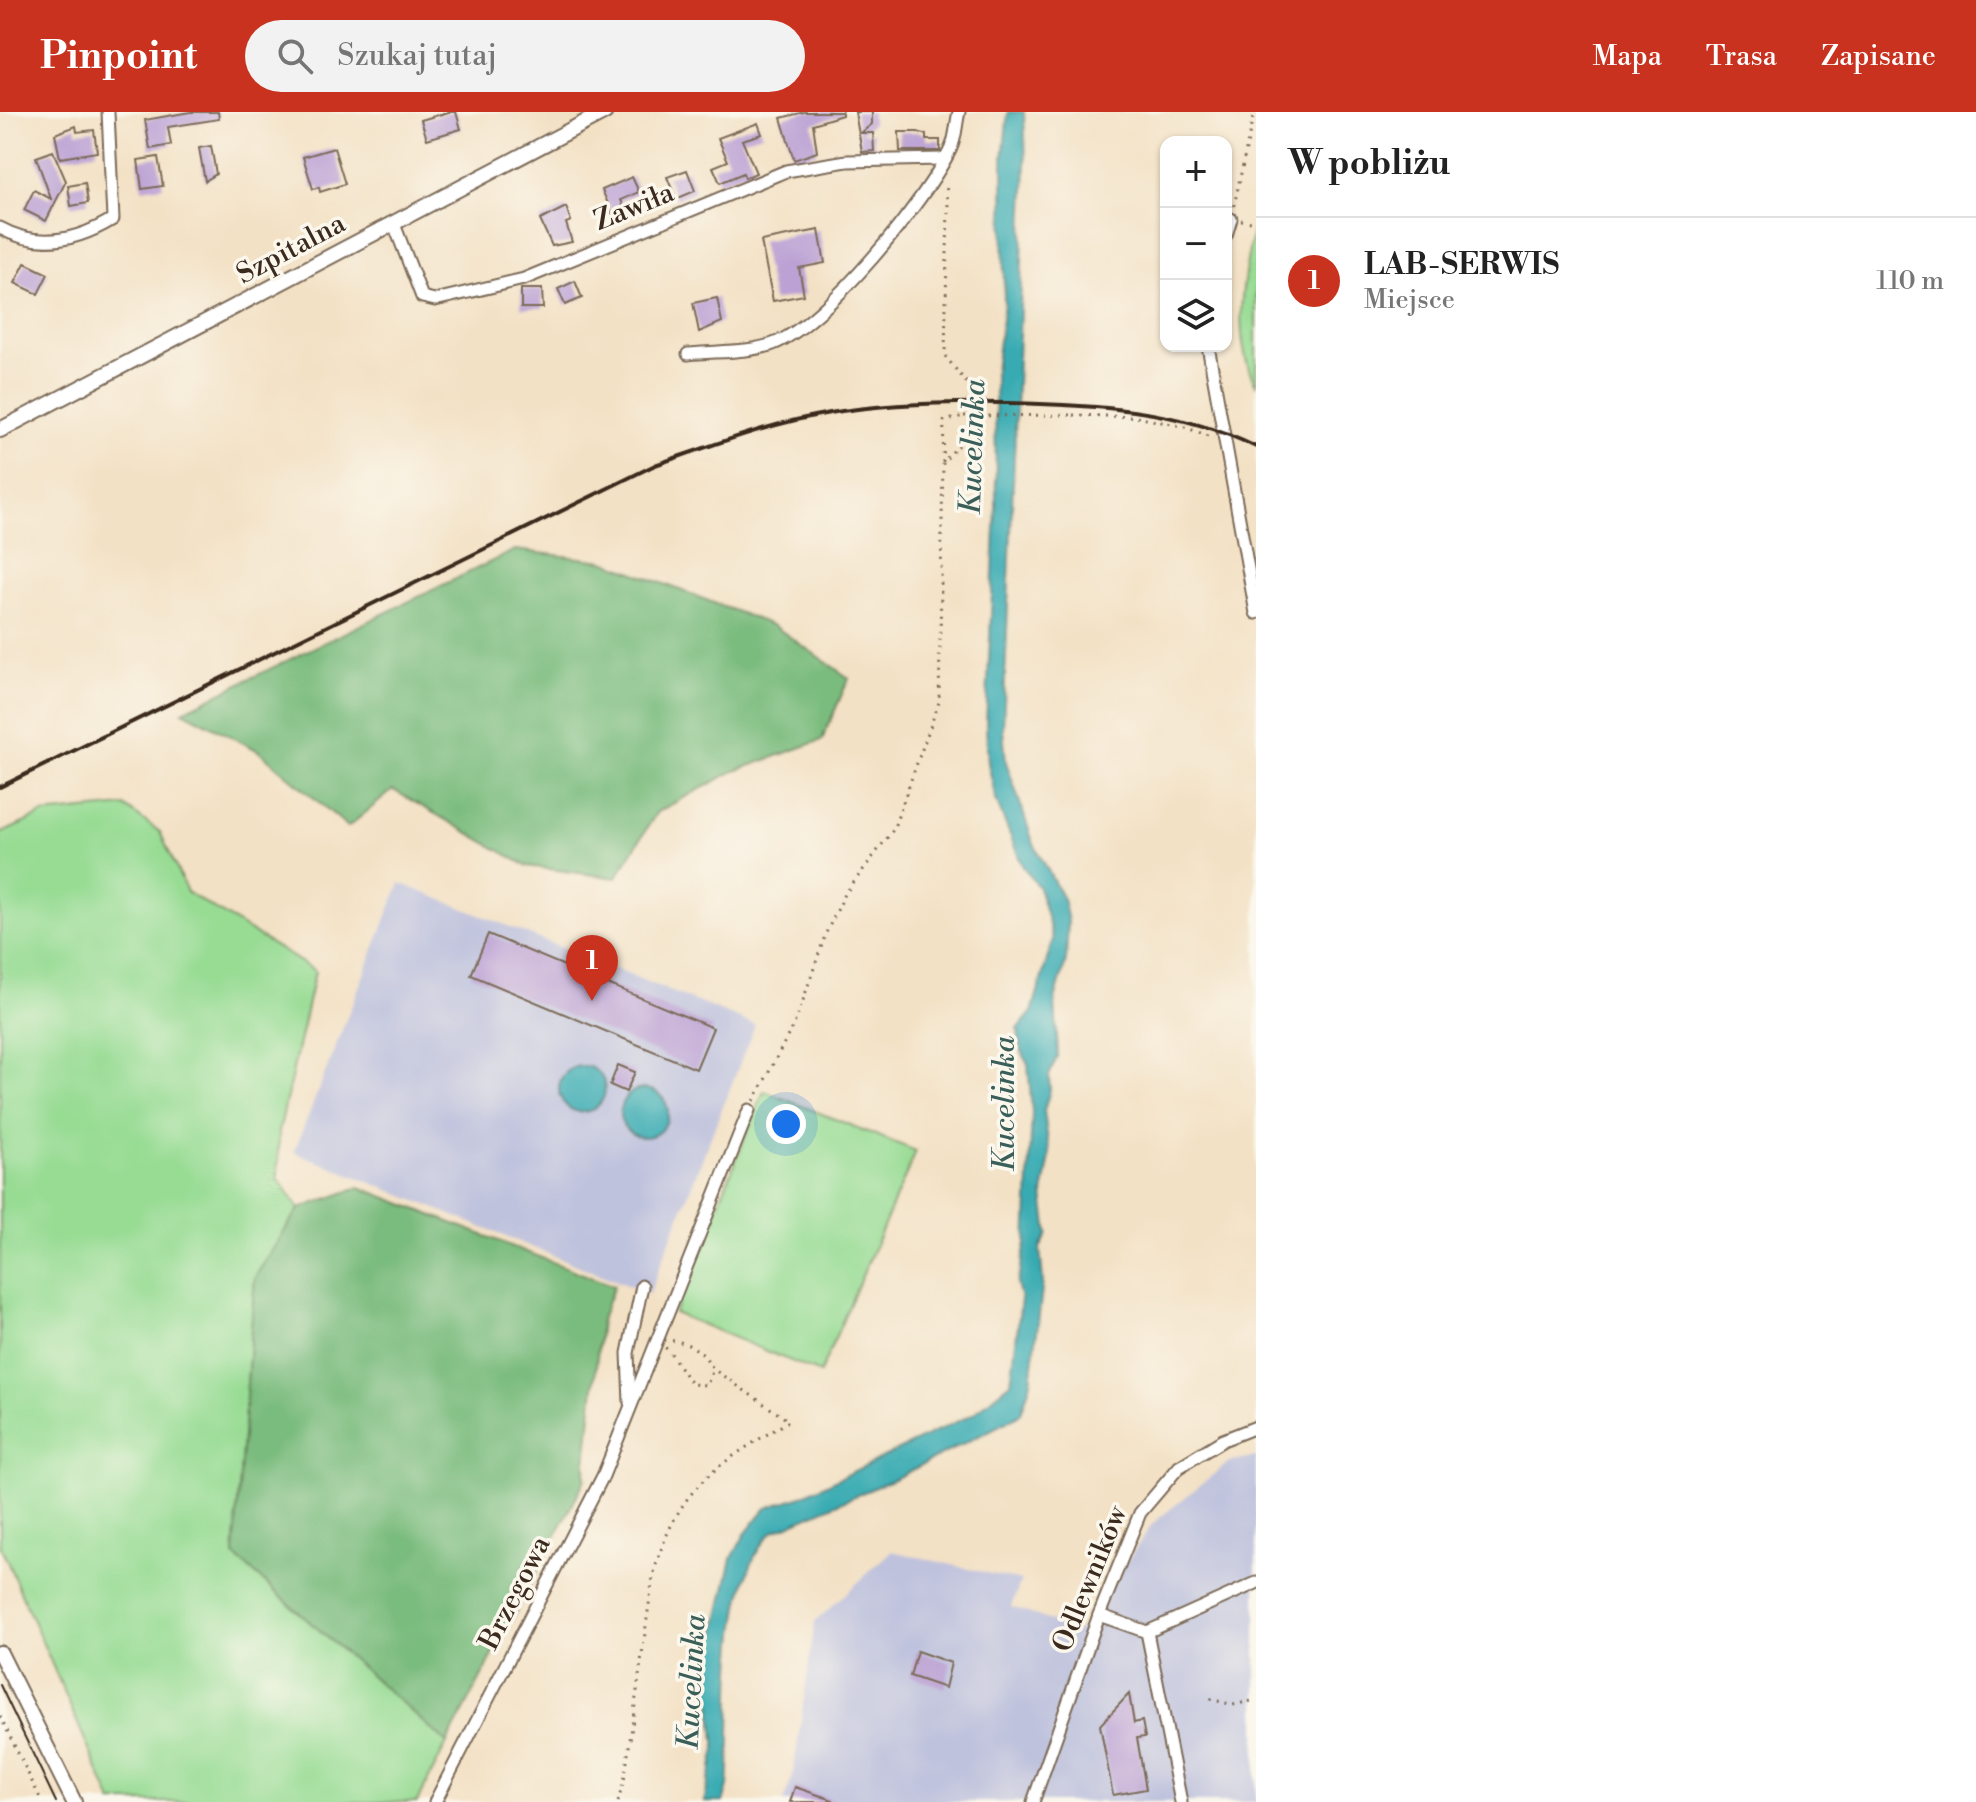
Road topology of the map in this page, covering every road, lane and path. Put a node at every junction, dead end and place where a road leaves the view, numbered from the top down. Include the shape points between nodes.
1 (108, 112) edge
2 (605, 112) edge
3 (959, 112) edge
4 (1254, 112) edge
5 (942, 159) junction
6 (1232, 214) edge
7 (394, 224) junction
8 (0, 228) edge
9 (1209, 352) edge
10 (688, 354) dead end
11 (0, 430) edge
12 (1223, 441) junction
13 (943, 462) junction
14 (1256, 613) edge
15 (749, 1110) joint
16 (642, 1286) dead end
17 (656, 1339) junction
18 (713, 1369) junction
19 (631, 1403) junction
20 (1256, 1427) edge
21 (1256, 1583) edge
22 (1099, 1615) junction
23 (1147, 1632) junction
24 (0, 1653) edge
25 (1210, 1699) dead end
26 (1256, 1700) edge
27 (0, 1716) edge
28 (42, 1802) edge
29 (74, 1802) edge
30 (435, 1802) edge
31 (618, 1802) edge
32 (1033, 1802) edge
33 (1181, 1802) edge

1 - 8 street via 113,219 89,234 43,243
2 - 7 street, Szpitalna
3 - 5 street via 951,148
4 - 6 path
5 - 7 street, Zawiła via 847,161 786,171 524,279 435,300 422,297
5 - 10 street via 935,179 878,253 796,332 771,345
5 - 13 path via 948,204 945,356 974,392 971,432
7 - 11 street, Szpitalna
9 - 12 street
12 - 13 path, bridge via 1136,417 964,416 944,421
12 - 14 street
13 - 15 path via 939,702 893,830 845,894 797,1018
15 - 17 street, Brzegowa
16 - 19 street, Brzegowa via 628,1353
17 - 18 path via 694,1347
17 - 18 path via 691,1384 707,1385
17 - 19 street, Brzegowa
18 - 31 path via 789,1421 711,1470 694,1487 662,1544
19 - 30 street, Brzegowa via 603,1476
20 - 22 street, Odlewników via 1179,1467 1152,1497 1124,1547
21 - 23 street
22 - 23 street
22 - 32 street, Odlewników
23 - 33 street
24 - 29 street
25 - 26 path via 1233,1705
27 - 28 path

